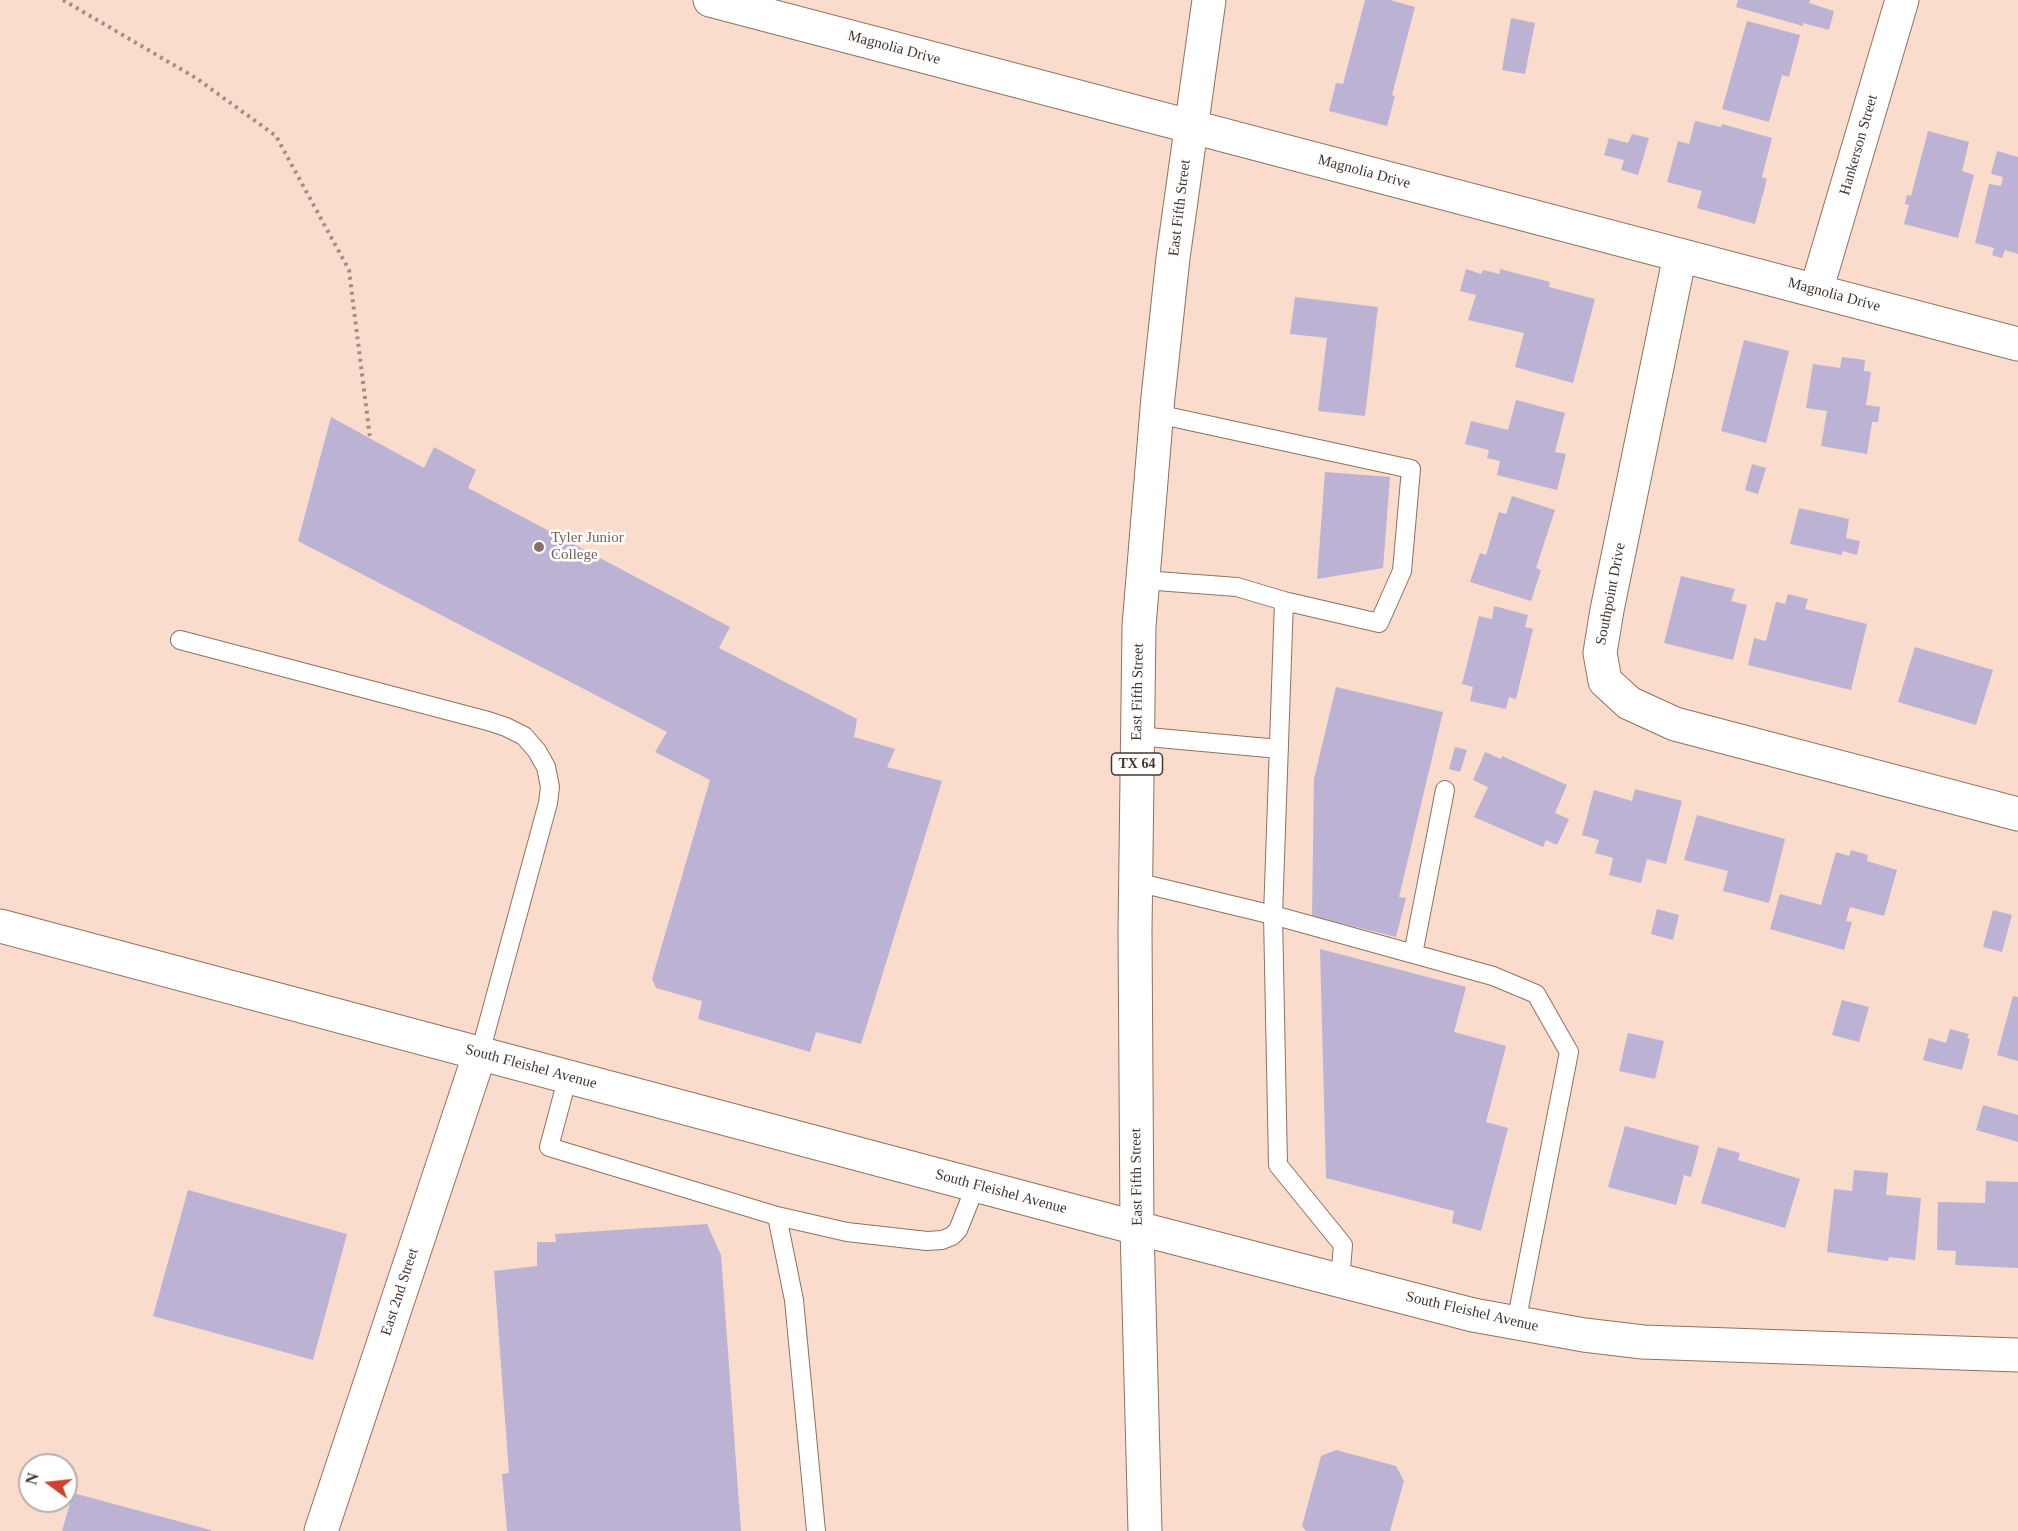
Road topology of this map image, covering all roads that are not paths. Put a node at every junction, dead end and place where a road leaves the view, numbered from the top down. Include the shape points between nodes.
1 (710, 0) edge
2 (1209, 0) edge
3 (1902, 0) edge
4 (1190, 127) junction
5 (1680, 255) junction
6 (1816, 291) junction
7 (2018, 344) edge
8 (1157, 414) junction
9 (1143, 580) junction
10 (1284, 601) junction
11 (180, 640) dead end
12 (1137, 736) junction
13 (1279, 749) junction
14 (1444, 790) dead end
15 (2018, 814) edge
16 (1136, 882) junction
17 (1273, 915) junction
18 (0, 926) edge
19 (1413, 954) junction
20 (480, 1053) junction
21 (568, 1076) junction
22 (976, 1185) junction
23 (777, 1216) junction
24 (1137, 1228) junction
25 (1340, 1281) junction
26 (1516, 1323) junction
27 (2018, 1355) edge
28 (321, 1531) edge
29 (816, 1531) edge
30 (1145, 1531) edge

1 - 4 street, Magnolia Drive
2 - 4 street, East Fifth Street / TX 64
3 - 6 street, Hankerson Street
4 - 5 street, Magnolia Drive
4 - 8 street, East Fifth Street / TX 64
5 - 6 street, Magnolia Drive
5 - 15 street, Southpoint Drive via 1607,610 1600,653 1605,681 1629,703 1675,724
6 - 7 street, Magnolia Drive
8 - 9 street, East Fifth Street / TX 64
8 - 10 lane via 1411,469 1402,571 1379,623
9 - 10 lane via 1237,587
9 - 12 street, East Fifth Street / TX 64
10 - 13 lane
11 - 20 lane via 498,724 524,736 537,751 546,767 548,803
12 - 13 lane
12 - 16 street, East Fifth Street / TX 64
13 - 17 lane
14 - 19 lane
16 - 17 lane
16 - 24 street, East Fifth Street / TX 64
17 - 19 lane
17 - 25 lane via 1278,1165 1343,1245
18 - 20 street, South Fleishel Avenue
19 - 26 lane via 1493,976 1536,994 1569,1052
20 - 21 street, South Fleishel Avenue
20 - 28 street, East 2nd Street
21 - 22 street, South Fleishel Avenue
21 - 23 lane via 549,1147
22 - 23 lane via 958,1230 942,1240 847,1232
22 - 24 street, South Fleishel Avenue
23 - 29 lane via 794,1300
24 - 25 street, South Fleishel Avenue
24 - 30 street, East Fifth Street / TX 64
25 - 26 street, South Fleishel Avenue
26 - 27 street, South Fleishel Avenue via 1643,1341

